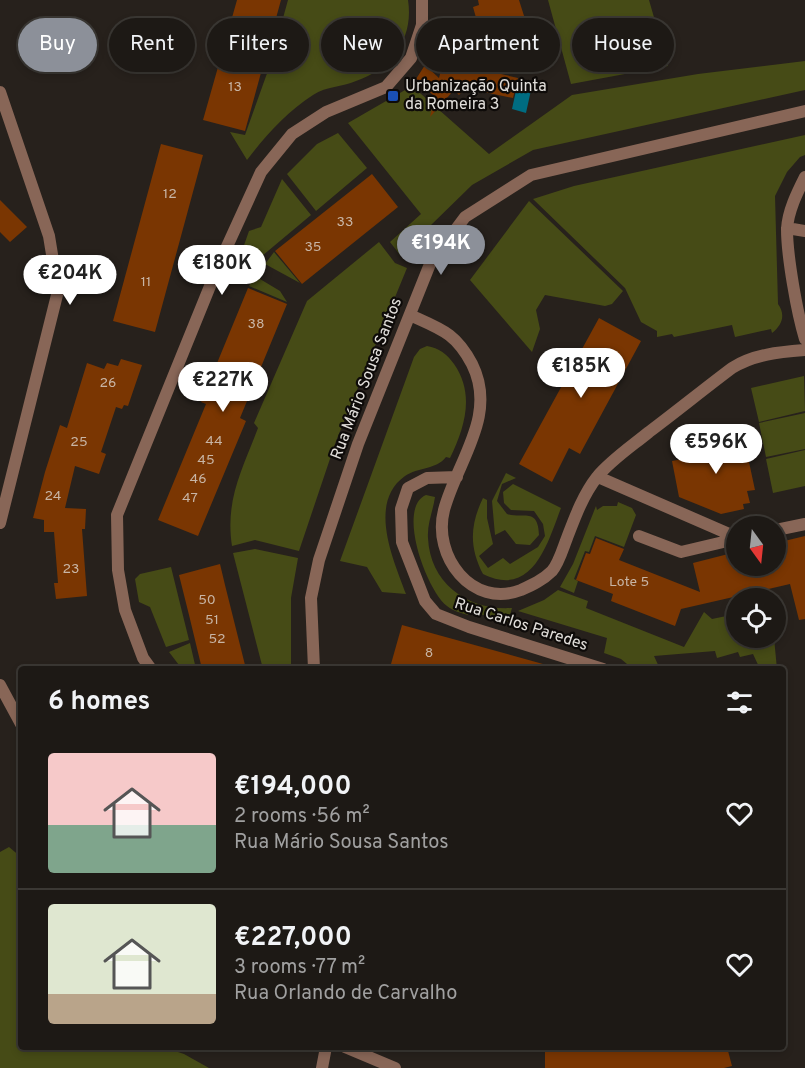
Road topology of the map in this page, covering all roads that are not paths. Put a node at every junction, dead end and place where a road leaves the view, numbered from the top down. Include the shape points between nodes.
1 (422, 0) edge
2 (0, 92) edge
3 (805, 111) edge
4 (805, 177) edge
5 (787, 228) junction
6 (805, 231) edge
7 (410, 315) junction
8 (805, 339) edge
9 (805, 350) edge
10 (457, 477) junction
11 (598, 477) junction
12 (0, 523) edge
13 (805, 524) edge
14 (786, 528) edge
15 (726, 534) edge
16 (639, 536) dead end
17 (726, 541) edge
18 (149, 666) edge
19 (314, 666) edge
20 (593, 666) edge
21 (0, 685) edge
22 (18, 718) edge
23 (325, 1050) edge
24 (352, 1050) edge
25 (322, 1068) edge
26 (395, 1068) edge

1 - 18 street via 422,25 411,58 386,87 326,112 292,134 261,172 210,285 117,515 118,570 125,610
2 - 12 street via 49,236 58,291
3 - 7 street, Rua Mário Sousa Santos via 531,175 465,217 430,264
4 - 5 street via 794,198
5 - 6 street
5 - 8 street
7 - 10 street via 441,329 462,345 479,379 482,409
7 - 19 street, Rua Mário Sousa Santos via 358,444 319,560 311,598
9 - 11 street via 743,361 629,448
10 - 11 street via 444,512 447,552 453,568 467,583 491,594 517,591 553,570 578,508
10 - 20 street, Rua Carlos Paredes via 427,478 408,488 402,509 402,542 425,601 436,614 469,627
11 - 15 street
13 - 14 street
16 - 17 street via 681,552
21 - 22 street
23 - 25 street
24 - 26 street

